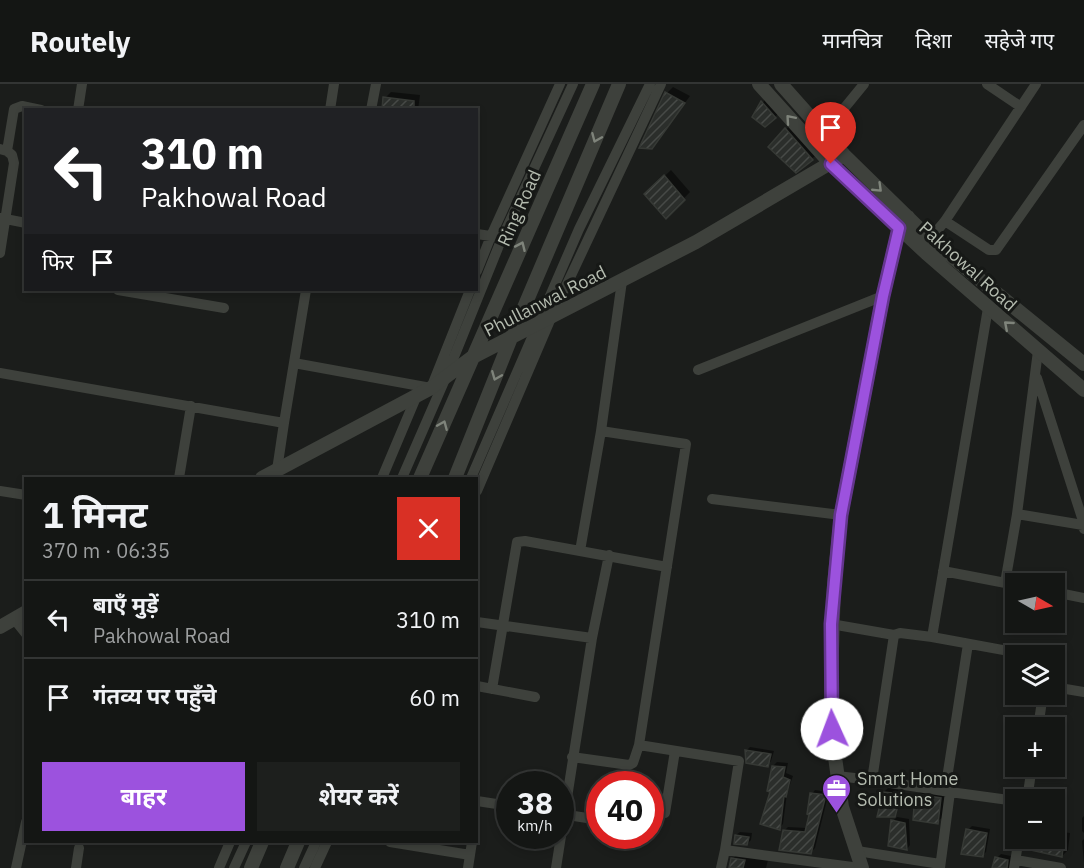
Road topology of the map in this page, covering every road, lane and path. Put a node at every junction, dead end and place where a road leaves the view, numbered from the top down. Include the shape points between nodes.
1 (82, 84) edge
2 (334, 84) edge
3 (376, 84) edge
4 (560, 84) edge
5 (573, 84) edge
6 (593, 84) edge
7 (619, 84) edge
8 (650, 84) edge
9 (661, 84) edge
10 (759, 84) edge
11 (781, 84) edge
12 (864, 84) edge
13 (987, 84) edge
14 (1036, 84) edge
15 (1021, 107) junction
16 (32, 108) edge
17 (78, 108) edge
18 (330, 108) edge
19 (371, 108) edge
20 (1084, 124) edge
21 (545, 129) junction
22 (824, 133) junction
23 (4, 150) edge
24 (844, 155) junction
25 (831, 164) junction
26 (3, 219) edge
27 (945, 221) junction
28 (24, 223) edge
29 (904, 223) junction
30 (478, 234) edge
31 (496, 237) junction
32 (930, 239) junction
33 (0, 253) edge
34 (478, 269) edge
35 (622, 281) junction
36 (478, 287) edge
37 (124, 291) edge
38 (306, 291) edge
39 (470, 291) edge
40 (477, 291) edge
41 (883, 296) junction
42 (224, 308) dead end
43 (988, 308) junction
44 (551, 318) junction
45 (538, 325) junction
46 (511, 338) junction
47 (1038, 351) junction
48 (471, 358) junction
49 (294, 363) junction
50 (1084, 364) edge
51 (698, 370) dead end
52 (1036, 372) junction
53 (0, 373) edge
54 (446, 377) junction
55 (430, 388) junction
56 (1084, 390) edge
57 (417, 395) junction
58 (191, 406) junction
59 (284, 423) junction
60 (601, 431) junction
61 (270, 475) edge
62 (179, 477) edge
63 (382, 477) edge
64 (402, 477) edge
65 (420, 477) edge
66 (455, 477) edge
67 (471, 477) edge
68 (478, 489) edge
69 (0, 491) edge
70 (24, 495) edge
71 (712, 499) dead end
72 (1017, 514) junction
73 (841, 515) junction
74 (1084, 526) edge
75 (579, 551) junction
76 (609, 555) junction
77 (667, 567) junction
78 (943, 571) junction
79 (1011, 573) edge
80 (1005, 583) edge
81 (1065, 594) edge
82 (1084, 598) edge
83 (20, 615) edge
84 (478, 622) edge
85 (831, 624) junction
86 (504, 626) junction
87 (0, 627) edge
88 (894, 635) junction
89 (592, 638) junction
90 (932, 638) junction
91 (968, 644) junction
92 (1005, 651) edge
93 (478, 686) edge
94 (492, 689) junction
95 (1065, 689) edge
96 (1084, 692) edge
97 (535, 697) dead end
98 (639, 745) junction
99 (675, 751) junction
100 (572, 757) junction
101 (570, 771) edge
102 (837, 777) junction
103 (872, 780) junction
104 (947, 792) junction
105 (1005, 800) edge
106 (478, 801) edge
107 (496, 804) edge
108 (665, 813) dead end
109 (24, 831) edge
110 (230, 843) edge
111 (246, 843) edge
112 (262, 843) edge
113 (298, 843) edge
114 (316, 843) edge
115 (327, 843) edge
116 (396, 843) edge
117 (472, 843) edge
118 (79, 848) dead end
119 (558, 849) edge
120 (725, 849) junction
121 (1017, 849) edge
122 (857, 851) junction
123 (471, 855) junction
124 (1015, 864) edge
125 (940, 866) edge
126 (16, 868) edge
127 (76, 868) edge
128 (219, 868) edge
129 (234, 868) edge
130 (251, 868) edge
131 (287, 868) edge
132 (304, 868) edge
133 (315, 868) edge
134 (468, 868) edge
135 (556, 868) edge
136 (721, 868) edge
137 (861, 868) edge
138 (1061, 868) edge

1 - 17 street
2 - 18 street
3 - 19 street
4 - 21 street
5 - 21 street
48 -> 6 street, Ring Road
7 -> 46 street
8 - 45 street via 579,229
9 - 44 street
25 -> 10 street, Pakhowal Road
11 - 22 street, Pakhowal Road
12 - 22 street
13 - 15 street
14 - 15 street
15 - 27 street
16 - 23 street via 14,109
20 - 27 street via 996,250 989,250
21 - 31 street
22 - 24 street, Pakhowal Road
23 - 26 street via 14,159
24 - 25 street, Phullanwal Road
24 -> 29 street, Pakhowal Road
25 - 29 street, Pakhowal Road
25 - 35 street, Phullanwal Road
26 - 28 street
26 - 33 street
27 - 32 street
29 - 32 street, Pakhowal Road
29 - 41 street
29 - 43 street, Pakhowal Road
30 - 31 street
31 - 34 street
31 - 36 street
32 - 50 street, Pakhowal Road
35 - 44 street, Phullanwal Road
35 - 60 street
37 - 42 street
38 - 49 street
39 - 55 street
40 - 54 street
41 - 51 street
41 - 73 street
47 -> 43 street, Pakhowal Road
43 - 78 street
44 - 45 street, Phullanwal Road
44 - 68 street
45 - 46 street, Phullanwal Road
45 - 67 street
46 - 48 street, Phullanwal Road
46 -> 66 street
47 - 52 street
47 - 56 street, Pakhowal Road
48 - 54 street, Phullanwal Road
65 -> 48 street, Ring Road
49 - 55 street
49 - 59 street
52 - 72 street
52 - 74 street
53 - 58 street
54 - 55 street, Phullanwal Road
54 - 64 street
55 - 57 street, Phullanwal Road
57 - 61 street, Phullanwal Road
57 - 63 street
58 - 59 street
58 - 62 street
59 - 61 street
60 - 75 street
60 - 77 street via 686,444
69 - 70 street
71 - 73 street
72 - 74 street
72 - 79 street
73 - 85 street
75 - 76 street
75 - 86 street via 517,542
76 - 77 street
76 - 89 street
77 - 98 street
78 - 80 street
78 - 90 street
81 - 82 street
83 - 87 street
84 - 86 street
85 - 88 street
85 - 102 street via 831,704
86 - 89 street
86 - 94 street
88 - 90 street
88 - 103 street
89 - 100 street
90 - 91 street
91 - 92 street
91 - 104 street
93 - 94 street
94 - 97 street
95 - 96 street
98 - 99 street
98 - 100 street via 629,765
99 - 108 street
99 - 120 street via 739,761
100 - 101 street
102 - 103 street
102 - 122 street via 842,807
103 - 104 street
104 - 105 street
104 - 125 street
106 - 107 street
109 - 126 street
110 - 128 street
111 - 129 street
112 - 130 street
113 - 131 street
114 - 132 street
115 - 133 street
116 - 123 street
117 - 123 street
118 - 127 street
119 - 135 street
120 - 136 street
120 - 137 street
121 - 124 street
122 - 125 street
122 - 137 street
123 - 134 street
124 - 138 street

